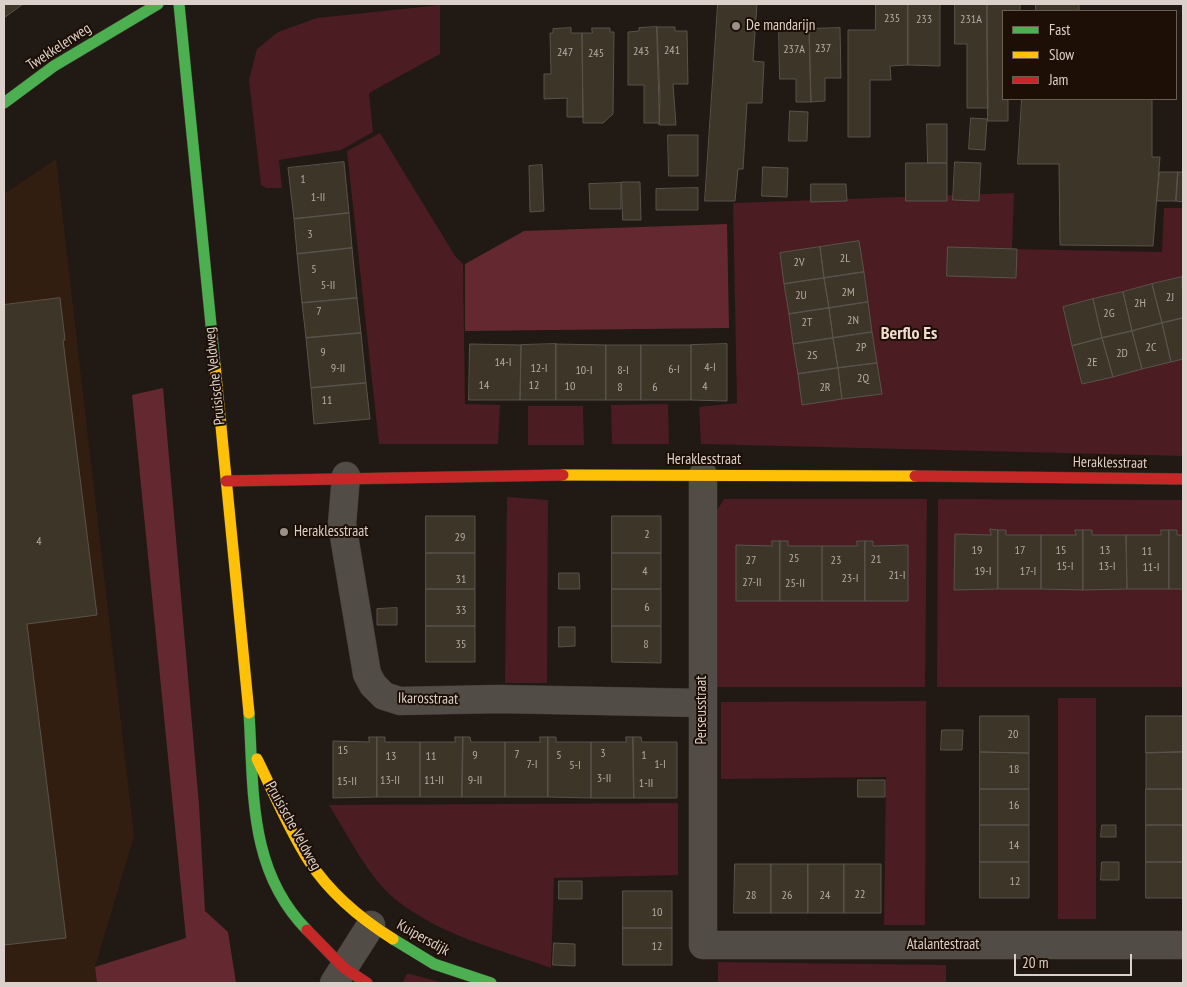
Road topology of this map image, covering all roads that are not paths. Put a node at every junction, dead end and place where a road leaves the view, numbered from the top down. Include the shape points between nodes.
1 (158, 4) edge
2 (179, 4) edge
3 (4, 103) edge
4 (703, 475) junction
5 (346, 476) junction
6 (1183, 479) edge
7 (226, 481) junction
8 (702, 702) junction
9 (252, 749) junction
10 (371, 925) junction
11 (703, 945) joint
12 (1183, 945) edge
13 (339, 976) edge
14 (368, 983) edge
15 (491, 983) edge

1 - 3 main road, Twekkelerweg via 54,66
2 - 7 main road, Pruisische Veldweg
4 - 5 main road, Heraklesstraat
4 - 6 main road, Heraklesstraat
4 - 8 street, Perseusstraat
5 - 7 main road, Heraklesstraat
5 - 8 street, Ikarosstraat via 342,524 367,674 384,696 400,701
7 - 9 main road, Pruisische Veldweg
8 - 11 street, Perseusstraat
9 - 10 main road, Pruisische Veldweg via 309,861 330,888
9 - 13 main road, Pruisische Veldweg via 257,835 271,878 292,914
10 - 13 street
10 - 15 main road, Kuipersdijk via 434,964
11 - 12 street, Atalantestraat
13 - 14 main road

